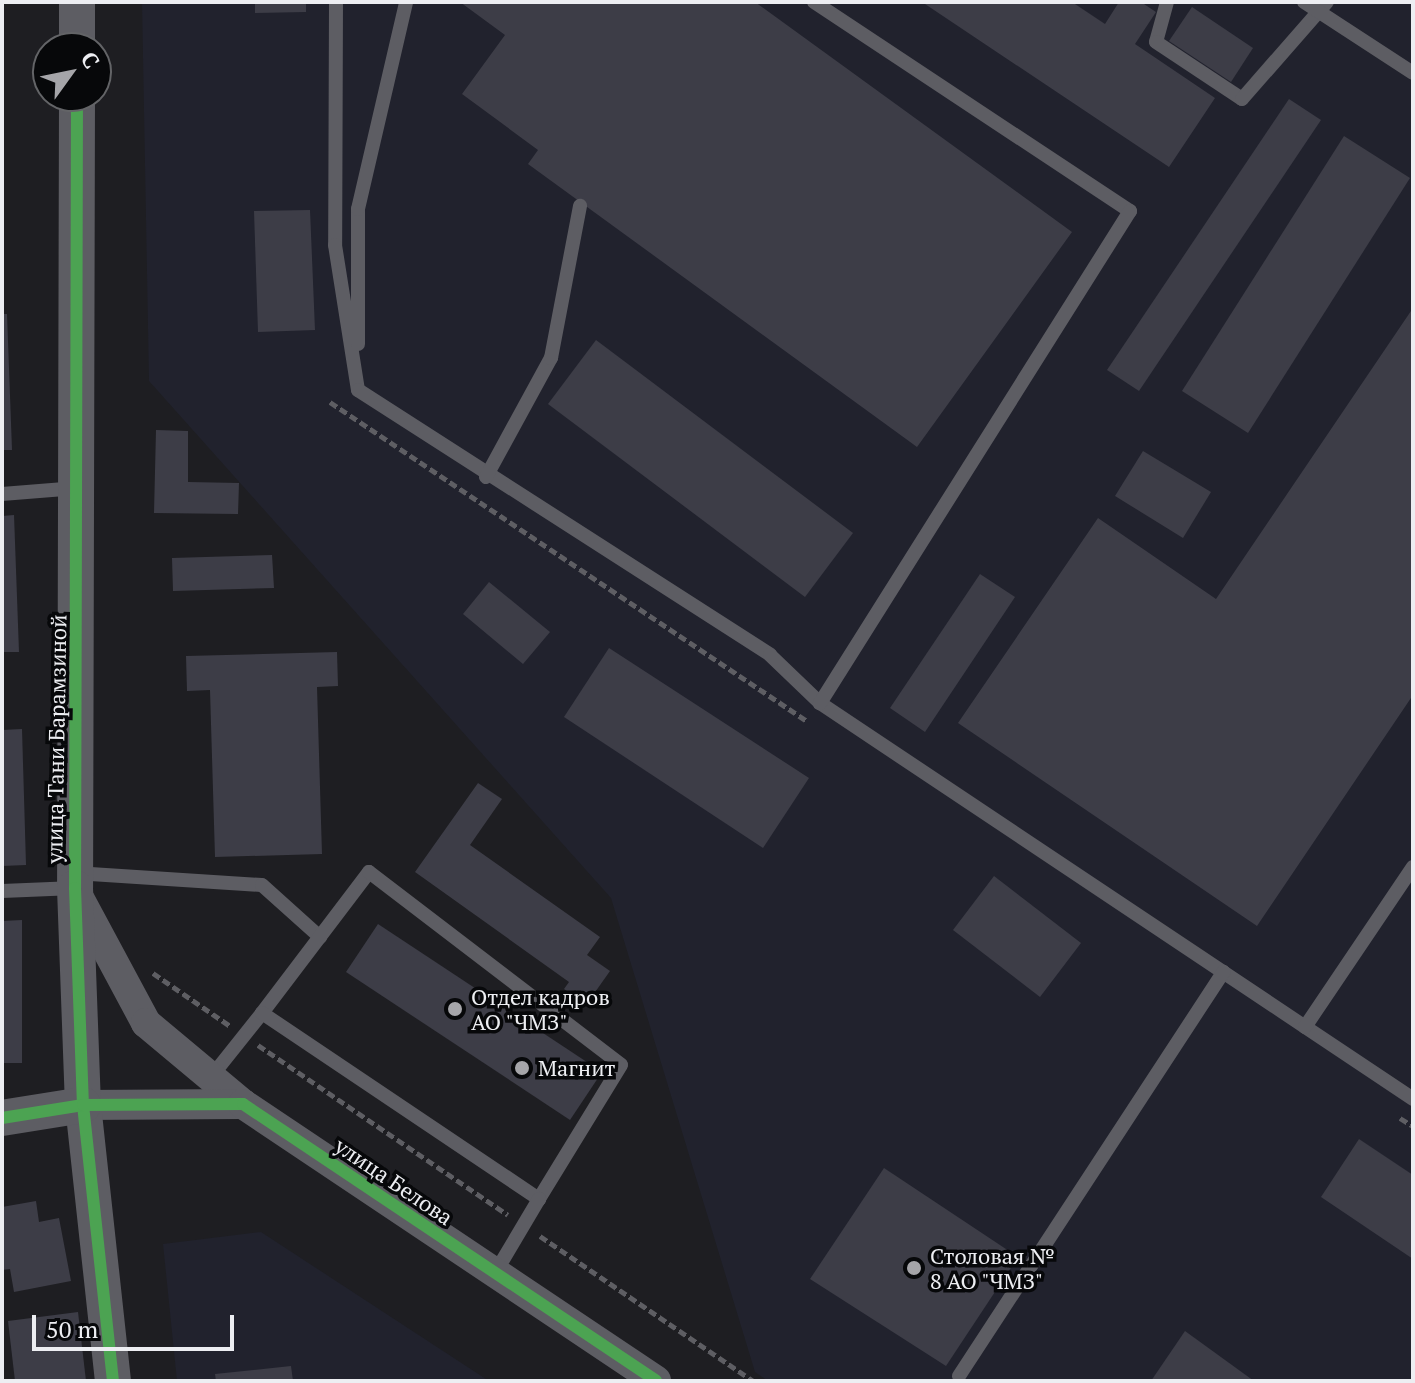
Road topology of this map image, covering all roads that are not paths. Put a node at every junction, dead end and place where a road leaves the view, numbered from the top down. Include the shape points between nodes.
1 (77, 2) edge
2 (336, 2) edge
3 (406, 2) edge
4 (814, 2) edge
5 (1167, 2) edge
6 (1304, 2) edge
7 (1324, 7) edge
8 (77, 32) edge
9 (1413, 73) edge
10 (77, 112) edge
11 (580, 206) dead end
12 (358, 390) junction
13 (486, 477) junction
14 (79, 488) junction
15 (2, 494) edge
16 (820, 703) junction
17 (1413, 867) edge
18 (75, 881) junction
19 (2, 891) edge
20 (320, 937) junction
21 (1223, 972) junction
22 (262, 1013) junction
23 (1305, 1027) junction
24 (211, 1077) junction
25 (1413, 1099) edge
26 (243, 1104) junction
27 (83, 1105) junction
28 (2, 1118) edge
29 (539, 1199) junction
30 (495, 1273) junction
31 (959, 1376) dead end
32 (113, 1381) edge
33 (656, 1381) edge

1 - 8 street
2 - 12 lane via 335,245
3 - 12 lane via 358,209
4 - 16 lane via 1130,211
5 - 7 lane via 1156,42 1242,99
6 - 7 lane
7 - 9 lane
10 - 14 street, улица Тани Барамзиной
11 - 13 lane via 551,358
12 - 13 lane
13 - 16 lane via 770,655
14 - 15 lane
14 - 18 street, улица Тани Барамзиной
16 - 21 lane
17 - 23 lane
18 - 19 lane
18 - 20 lane via 262,885
18 - 24 street, улица Белова via 146,1023
18 - 27 street, улица Тани Барамзиной
20 - 22 lane
20 - 29 lane via 369,872 621,1065
21 - 23 lane
21 - 31 lane
22 - 24 lane
22 - 29 lane
23 - 25 lane
24 - 26 street, улица Белова
26 - 27 street
26 - 30 street, улица Белова
27 - 28 street
27 - 32 street, улица Тани Барамзиной
29 - 30 lane
30 - 33 street, улица Белова

